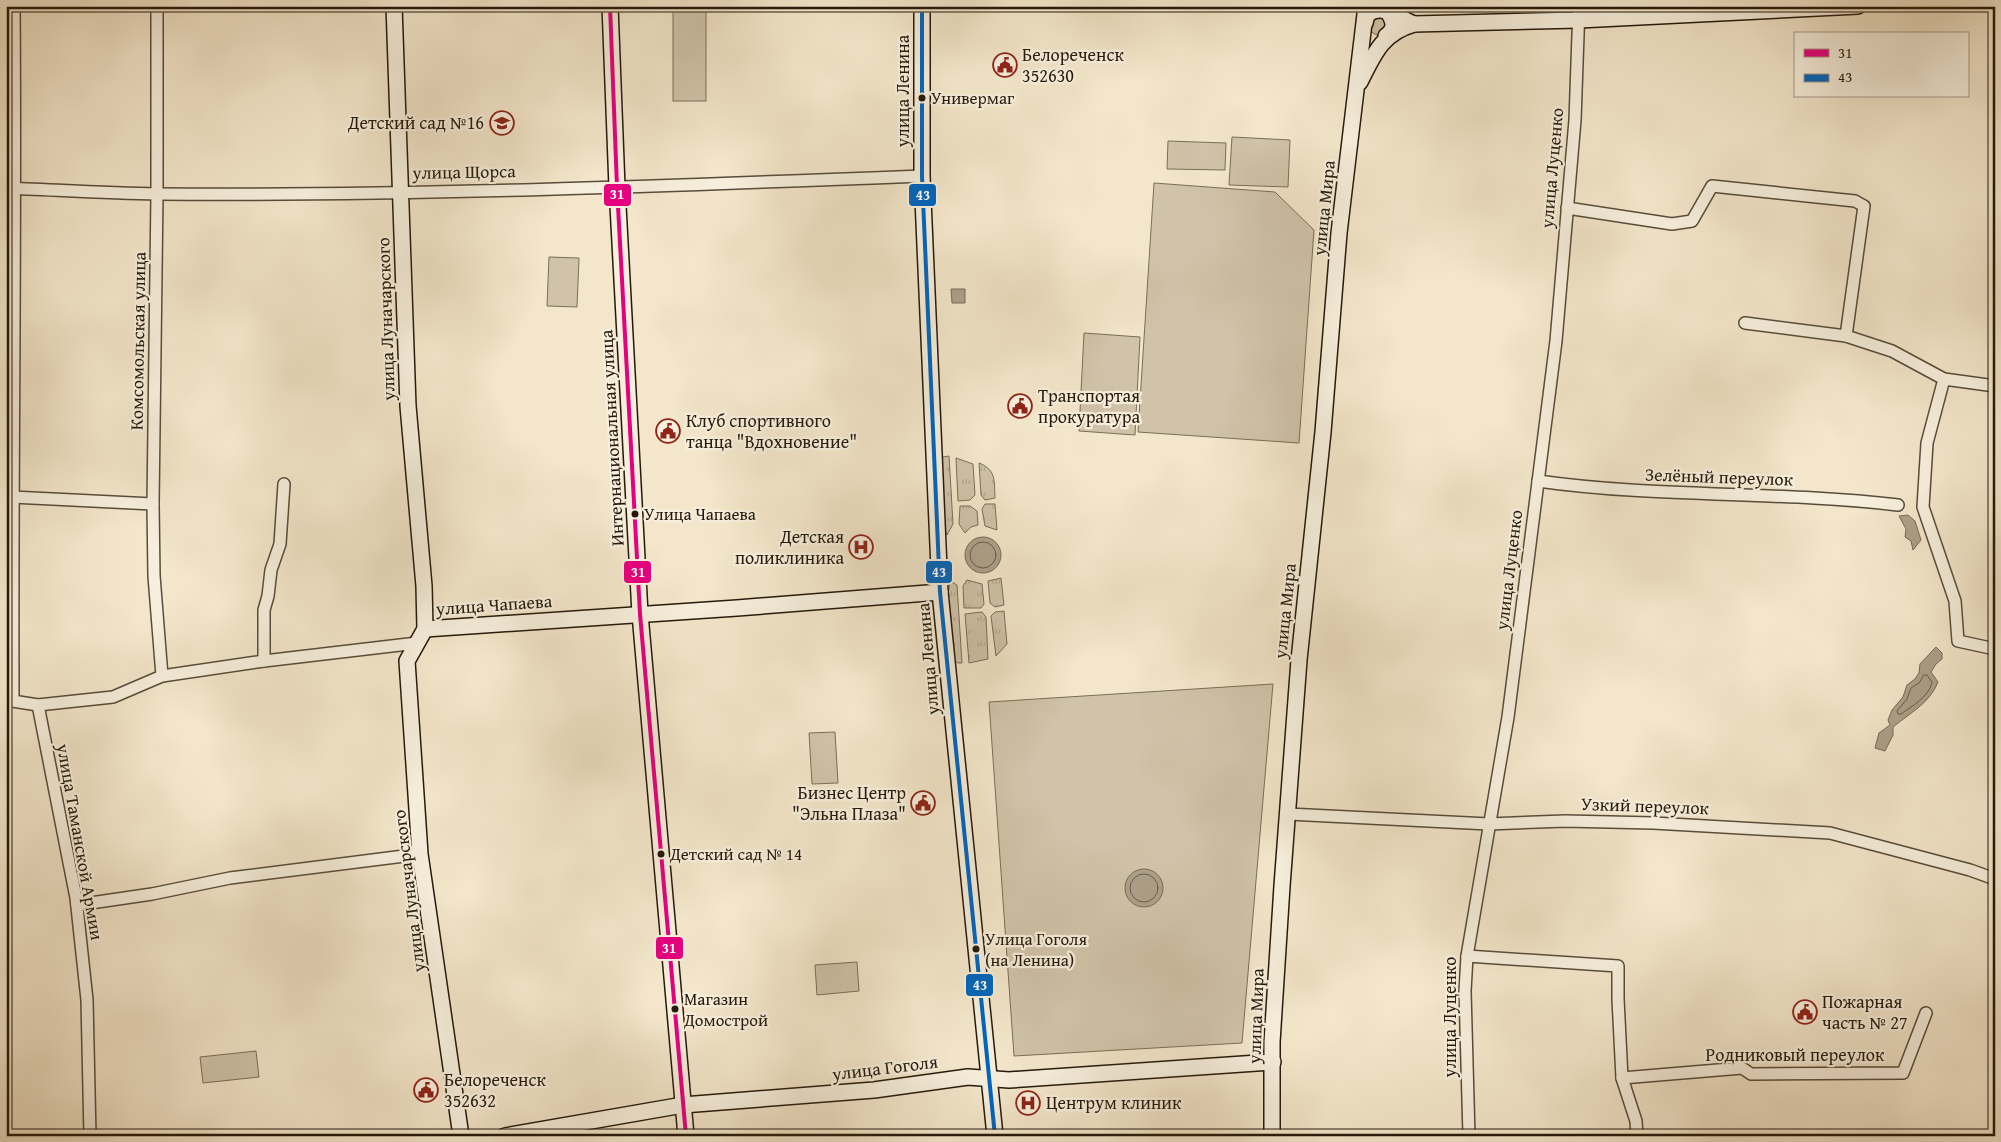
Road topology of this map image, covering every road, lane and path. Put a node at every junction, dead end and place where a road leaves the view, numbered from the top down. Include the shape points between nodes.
1 (14, 6) edge
2 (157, 6) edge
3 (394, 6) edge
4 (610, 6) edge
5 (922, 6) edge
6 (930, 6) edge
7 (1858, 6) edge
8 (1771, 8) edge
9 (1386, 9) edge
10 (1579, 13) edge
11 (1365, 14) edge
12 (1414, 24) junction
13 (1388, 36) junction
14 (1355, 92) junction
15 (922, 176) junction
16 (617, 187) junction
17 (11, 188) edge
18 (400, 191) junction
19 (157, 194) junction
20 (1567, 208) junction
21 (1744, 323) dead end
22 (1846, 336) junction
23 (1944, 379) junction
24 (1995, 386) edge
25 (1538, 481) junction
26 (284, 484) dead end
27 (12, 497) junction
28 (153, 504) junction
29 (1898, 506) dead end
30 (940, 592) junction
31 (640, 614) junction
32 (425, 629) junction
33 (417, 643) junction
34 (1995, 649) edge
35 (264, 661) junction
36 (162, 676) junction
37 (9, 700) edge
38 (38, 705) junction
39 (1288, 814) junction
40 (1489, 824) junction
41 (420, 854) junction
42 (1995, 879) edge
43 (77, 905) junction
44 (1467, 956) junction
45 (1926, 1013) dead end
46 (1273, 1062) junction
47 (1622, 1078) junction
48 (988, 1080) junction
49 (683, 1105) junction
50 (90, 1136) edge
51 (461, 1136) edge
52 (505, 1136) edge
53 (686, 1136) edge
54 (995, 1136) edge
55 (1272, 1136) edge
56 (1469, 1136) edge
57 (1637, 1136) edge

1 - 17 street
2 - 19 street, Комсомольская улица
3 - 18 street, улица Луначарского
4 - 16 street, Интернациональная улица
5 - 15 street, улица Ленина
6 - 15 street, улица Ленина via 930,164
7 - 8 street
8 - 10 street
9 - 11 street
9 - 12 street
9 - 13 street via 1394,24
10 - 12 street
10 - 20 street, улица Луценко via 1575,120
11 - 13 street via 1368,34 1374,38
11 - 14 street, улица Мира
12 - 13 street
13 - 14 street, улица Мира
14 - 39 street, улица Мира via 1299,660
15 - 16 street, улица Щорса
15 - 30 street, улица Ленина
16 - 18 street, улица Щорса
16 - 31 street, Интернациональная улица
17 - 19 street, улица Щорса
17 - 27 street
18 - 19 street, улица Щорса
18 - 32 street, улица Луначарского via 408,406
19 - 28 street, Комсомольская улица
20 - 22 street via 1672,224 1692,221 1712,186 1855,201 1864,206
20 - 25 street, улица Луценко via 1556,341
21 - 22 street
22 - 23 street via 1892,351
23 - 24 street
23 - 34 street via 1927,443 1919,507 1955,601 1958,641
25 - 29 street, Зелёный переулок via 1584,488 1783,496
25 - 40 street, улица Луценко via 1508,717
26 - 35 street via 280,544 271,570 264,610
27 - 28 street
27 - 37 street
28 - 36 street, Комсомольская улица via 154,576
30 - 31 street, улица Чапаева
30 - 48 street, улица Ленина
31 - 32 street, улица Чапаева
31 - 49 street, Интернациональная улица
32 - 33 street, улица Чапаева
33 - 35 street
33 - 41 street, улица Луначарского via 407,661
35 - 36 street
36 - 38 street via 113,697
37 - 38 street
38 - 43 street, улица Таманской Армии
39 - 40 street, Узкий переулок
39 - 46 street, улица Мира
40 - 42 street, Узкий переулок via 1565,821 1653,823 1830,833
40 - 44 street, улица Луценко
41 - 43 street via 230,878
41 - 51 street, улица Луначарского
43 - 50 street, улица Таманской Армии via 87,1000
44 - 47 street via 1618,966
44 - 56 street, улица Луценко via 1464,991
45 - 47 street, Родниковый переулок via 1903,1073 1751,1074 1742,1068
46 - 48 street, улица Гоголя
46 - 55 street, улица Мира
47 - 57 street via 1636,1121
48 - 49 street, улица Гоголя via 968,1077 874,1090
48 - 54 street, улица Ленина
49 - 52 street, улица Гоголя
49 - 53 street, Интернациональная улица

